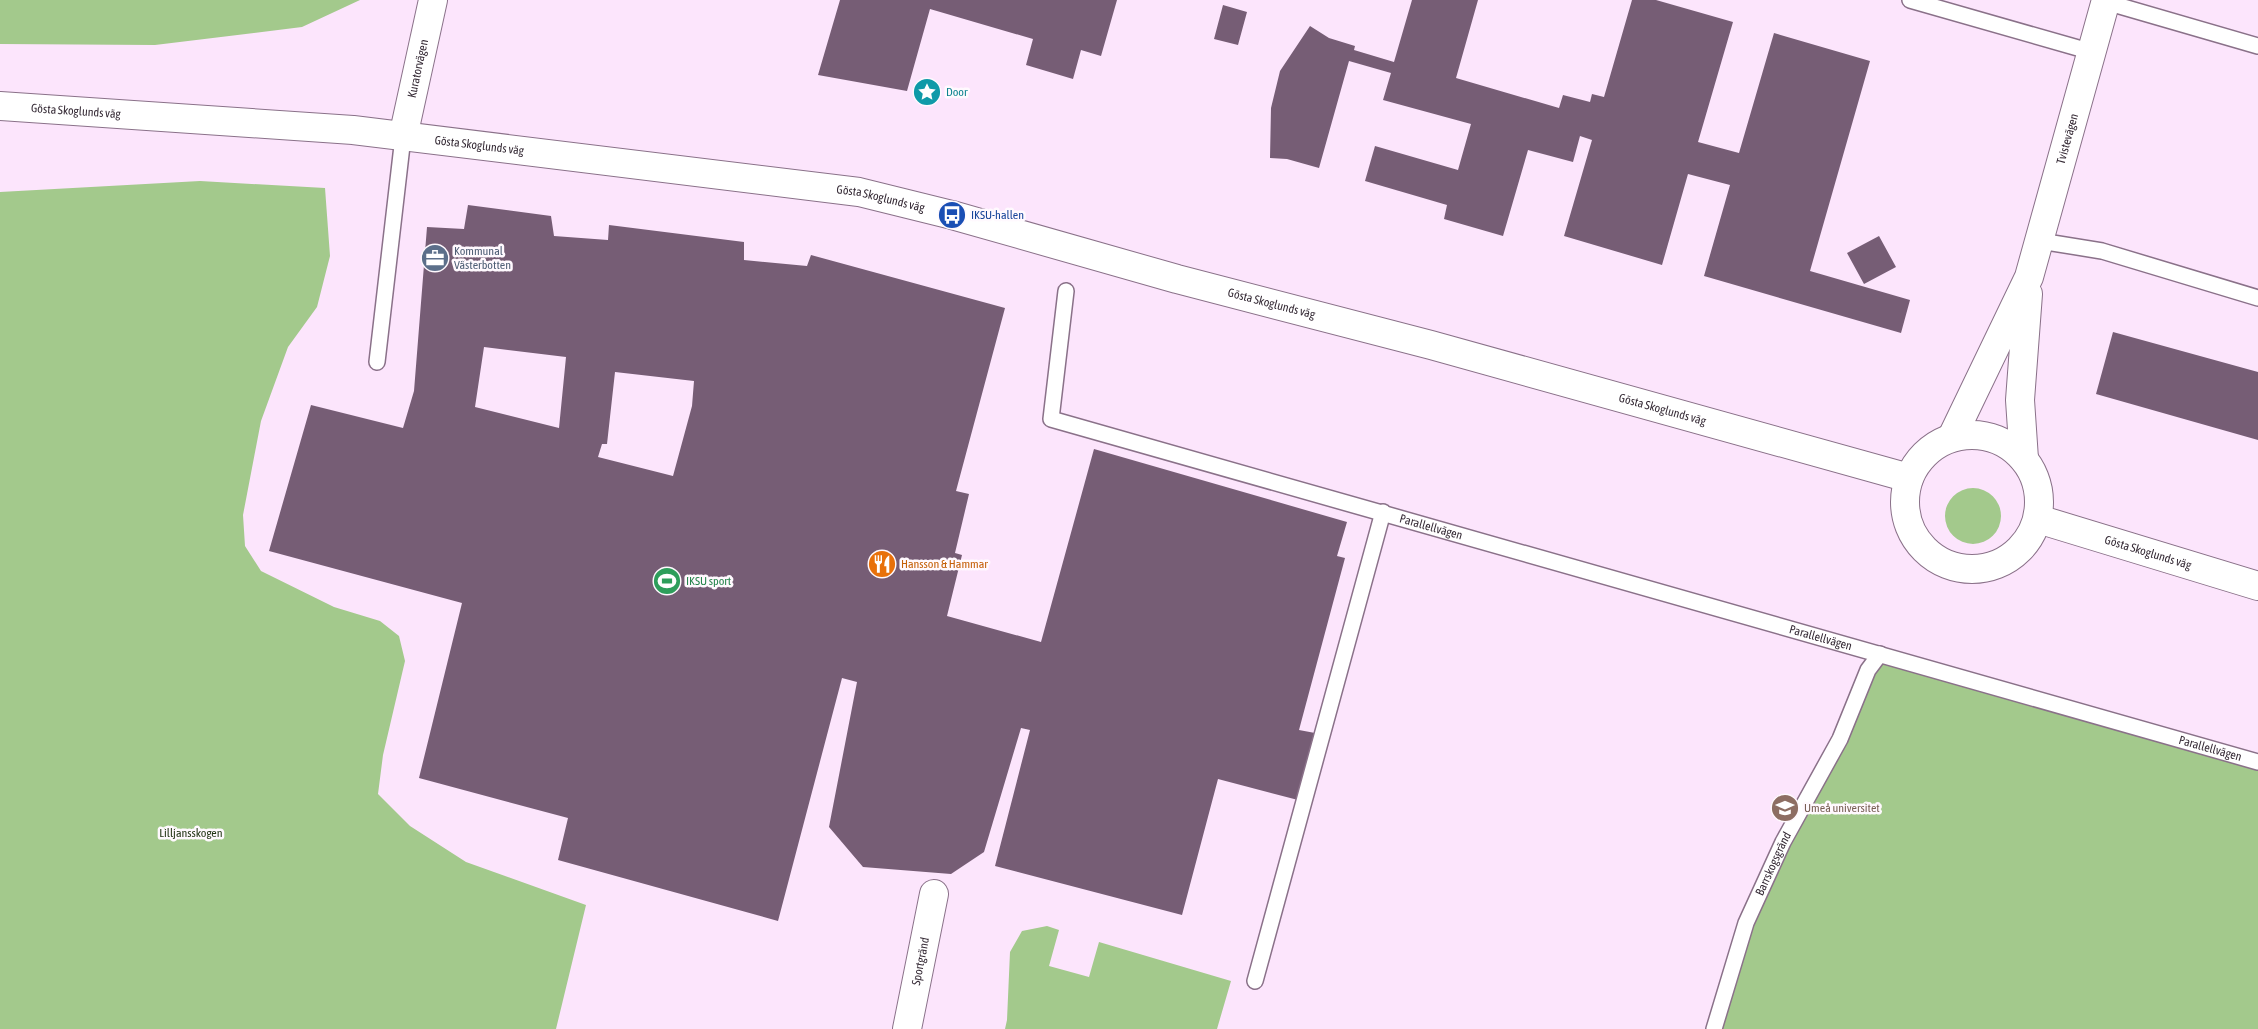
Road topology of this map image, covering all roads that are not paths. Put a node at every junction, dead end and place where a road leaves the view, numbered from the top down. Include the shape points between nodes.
1 (433, 0) edge
2 (1910, 0) edge
3 (2106, 1) edge
4 (2258, 46) edge
5 (2092, 52) junction
6 (0, 106) edge
7 (404, 137) junction
8 (2040, 241) junction
9 (2029, 278) junction
10 (1066, 291) dead end
11 (2258, 298) edge
12 (377, 362) dead end
13 (1952, 437) junction
14 (2024, 460) junction
15 (1909, 478) junction
16 (1383, 512) junction
17 (2038, 519) junction
18 (2258, 586) edge
19 (1880, 654) junction
20 (2258, 762) edge
21 (934, 894) dead end
22 (1255, 981) dead end
23 (908, 1029) edge
24 (1714, 1029) edge

1 - 7 street, Kuratorvägen
2 - 5 lane
3 - 4 lane
3 - 5 street, Tvistevägen
5 - 8 street, Tvistevägen
6 - 7 street, Gösta Skoglunds väg via 353,130
7 - 12 lane
7 - 15 street, Gösta Skoglunds väg via 859,192 1431,345
8 - 9 street, Tvistevägen
8 - 11 lane via 2102,251
9 - 13 street, Tvistevägen
9 - 14 street, Tvistevägen via 2020,400
10 - 16 lane, Parallellvägen via 1051,419
13 - 14 street via 1987,438 2009,446
13 - 15 street via 1928,450
14 - 17 street via 2034,473 2038,486
15 - 17 street via 1905,498 1907,519 1919,543 1943,562 1966,568 1992,566 2008,559 2025,544
16 - 19 lane, Parallellvägen
16 - 22 lane
17 - 18 street, Gösta Skoglunds väg
19 - 20 lane, Parallellvägen
19 - 24 lane, Barrskogsgränd via 1868,670 1840,740 1783,842 1750,914
21 - 23 street, Sportgränd

